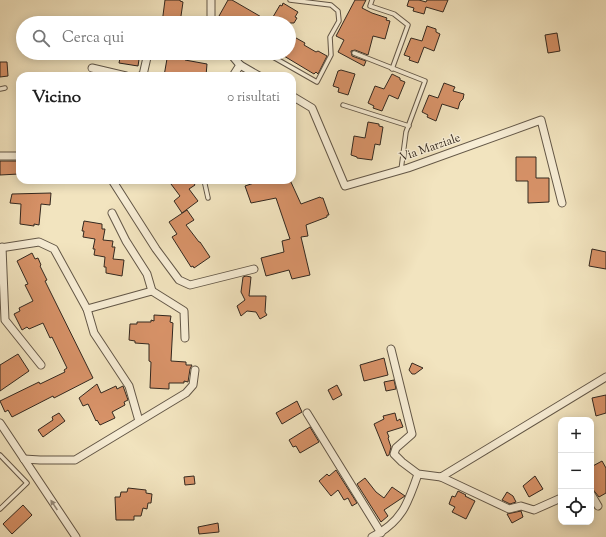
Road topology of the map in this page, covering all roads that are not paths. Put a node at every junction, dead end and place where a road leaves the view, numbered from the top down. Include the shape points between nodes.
1 (211, 0) edge
2 (290, 0) edge
3 (372, 0) edge
4 (211, 16) edge
5 (354, 53) dead end
6 (146, 60) edge
7 (236, 60) edge
8 (278, 60) edge
9 (240, 65) junction
10 (92, 68) dead end
11 (392, 69) junction
12 (109, 72) edge
13 (144, 72) edge
14 (236, 72) edge
15 (252, 72) edge
16 (0, 88) edge
17 (5, 88) dead end
18 (296, 98) edge
19 (343, 105) dead end
20 (409, 126) junction
21 (0, 156) edge
22 (16, 156) edge
23 (401, 170) junction
24 (115, 184) edge
25 (205, 184) edge
26 (208, 198) dead end
27 (562, 203) dead end
28 (112, 213) dead end
29 (1, 248) edge
30 (254, 269) dead end
31 (152, 291) junction
32 (87, 309) junction
33 (185, 338) dead end
34 (391, 349) dead end
35 (41, 365) dead end
36 (195, 370) dead end
37 (606, 377) edge
38 (306, 413) dead end
39 (139, 421) junction
40 (0, 424) edge
41 (0, 455) edge
42 (24, 459) junction
43 (418, 474) junction
44 (441, 477) junction
45 (558, 499) edge
46 (594, 499) edge
47 (598, 506) dead end
48 (0, 509) edge
49 (380, 533) junction
50 (76, 537) edge
51 (372, 537) edge

1 - 4 street
2 - 8 lane via 330,5 338,11 339,21 330,37 331,55 317,82
3 - 11 lane via 370,6 394,14 408,26
5 - 11 lane
6 - 13 street
7 - 9 street
9 - 14 street
9 - 15 street
10 - 12 street
11 - 20 lane via 425,81
16 - 17 lane
18 - 23 street, Via Marziale via 312,108 345,186
19 - 20 lane
20 - 23 lane
21 - 22 street
23 - 27 street, Via Marziale via 541,120
24 - 30 street via 179,280 190,285
25 - 26 lane
28 - 31 street via 147,274
29 - 32 street via 39,242 54,249
29 - 35 street via 5,320
31 - 32 street
31 - 33 street via 184,311
32 - 39 street via 94,333 129,386
34 - 43 street via 412,434 396,448 394,454
36 - 39 street via 193,384 186,393
37 - 44 street
38 - 49 street
39 - 42 street via 75,460
40 - 42 street
41 - 48 lane via 27,482
50 -> 42 street
43 - 44 street
43 - 49 street via 409,501 394,523
44 - 45 street via 509,509 521,506 534,510
46 - 47 street
49 - 51 street

